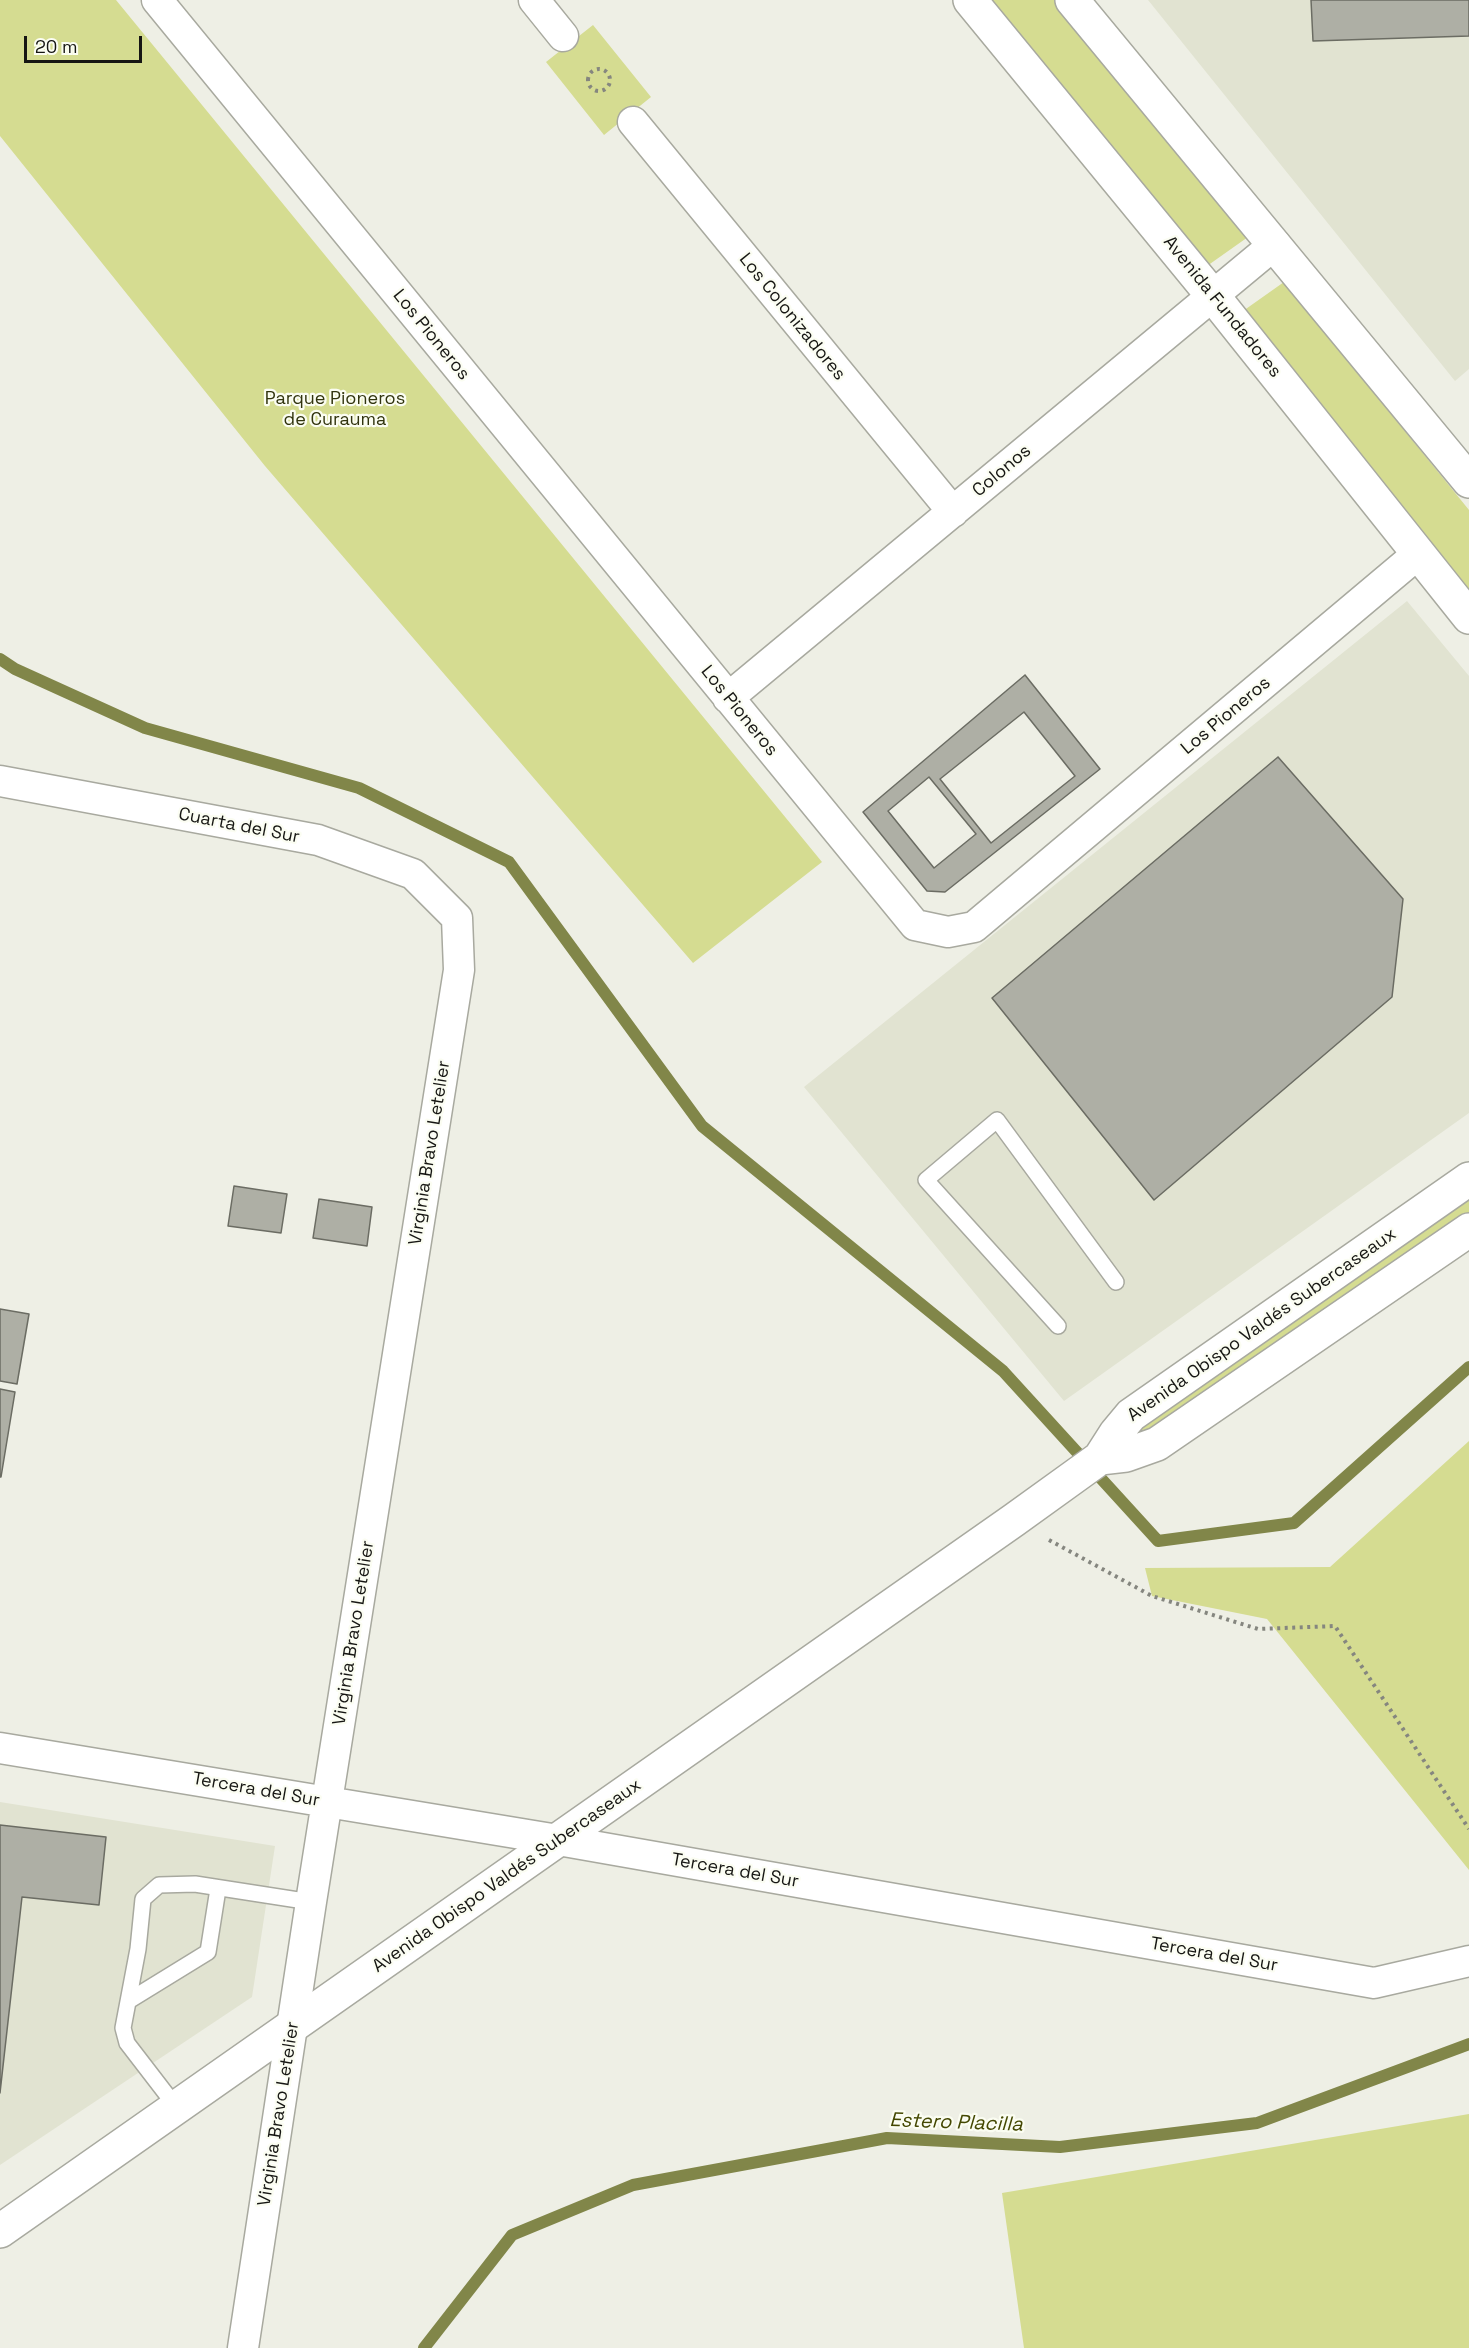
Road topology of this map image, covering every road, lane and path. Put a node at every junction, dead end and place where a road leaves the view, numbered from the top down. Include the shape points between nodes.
1 (157, 0) edge
2 (534, 0) edge
3 (970, 0) edge
4 (1072, 0) edge
5 (563, 36) dead end
6 (589, 76) joint
7 (633, 122) dead end
8 (1275, 244) junction
9 (1213, 296) junction
10 (1469, 481) edge
11 (953, 512) junction
12 (1419, 553) junction
13 (1469, 617) edge
14 (728, 698) junction
15 (0, 781) edge
16 (457, 918) joint
17 (1469, 1179) edge
18 (1469, 1230) edge
19 (1116, 1282) dead end
20 (1058, 1326) dead end
21 (1100, 1458) junction
22 (1014, 1520) junction
23 (0, 1748) edge
24 (327, 1802) junction
25 (1469, 1829) edge
26 (558, 1840) junction
27 (218, 1889) junction
28 (311, 1902) junction
29 (1469, 1961) edge
30 (130, 2000) junction
31 (292, 2027) junction
32 (177, 2108) junction
33 (0, 2231) edge
34 (243, 2348) edge

1 - 14 street, Los Pioneros
2 - 5 street
3 - 9 main road, Avenida Fundadores
4 - 8 main road
6 - 6 path via 590,87 596,90 605,89 609,83 610,77 602,69
7 - 11 street, Los Colonizadores
8 - 9 street, Colonos
8 - 10 main road
9 - 11 street, Colonos
9 - 12 main road, Avenida Fundadores
11 - 14 street, Colonos
12 - 13 main road, Avenida Fundadores
12 - 14 street, Los Pioneros via 974,927 948,932 915,925
15 - 16 street, Cuarta del Sur via 318,840 413,874
16 - 24 street, Virginia Bravo Letelier via 459,970
17 - 21 main road, Avenida Obispo Valdés Subercaseaux via 1131,1415
18 - 21 main road, Avenida Obispo Valdés Subercaseaux via 1157,1444 1126,1455
19 - 20 lane via 997,1120 926,1180
21 - 22 main road, Avenida Obispo Valdés Subercaseaux
22 - 25 path via 1152,1596 1258,1629 1335,1626
22 - 26 main road, Avenida Obispo Valdés Subercaseaux
23 - 24 street, Tercera del Sur
24 - 26 street, Tercera del Sur
24 - 28 street, Virginia Bravo Letelier
26 - 29 street, Tercera del Sur via 1374,1983
26 - 31 main road, Avenida Obispo Valdés Subercaseaux
27 - 28 lane
27 - 30 lane via 208,1952
27 - 30 lane via 195,1884 159,1885 143,1899
28 - 31 street, Virginia Bravo Letelier
30 - 32 lane via 123,2028 127,2043
31 - 32 main road, Avenida Obispo Valdés Subercaseaux
31 - 34 street, Virginia Bravo Letelier
32 - 33 main road, Avenida Obispo Valdés Subercaseaux

